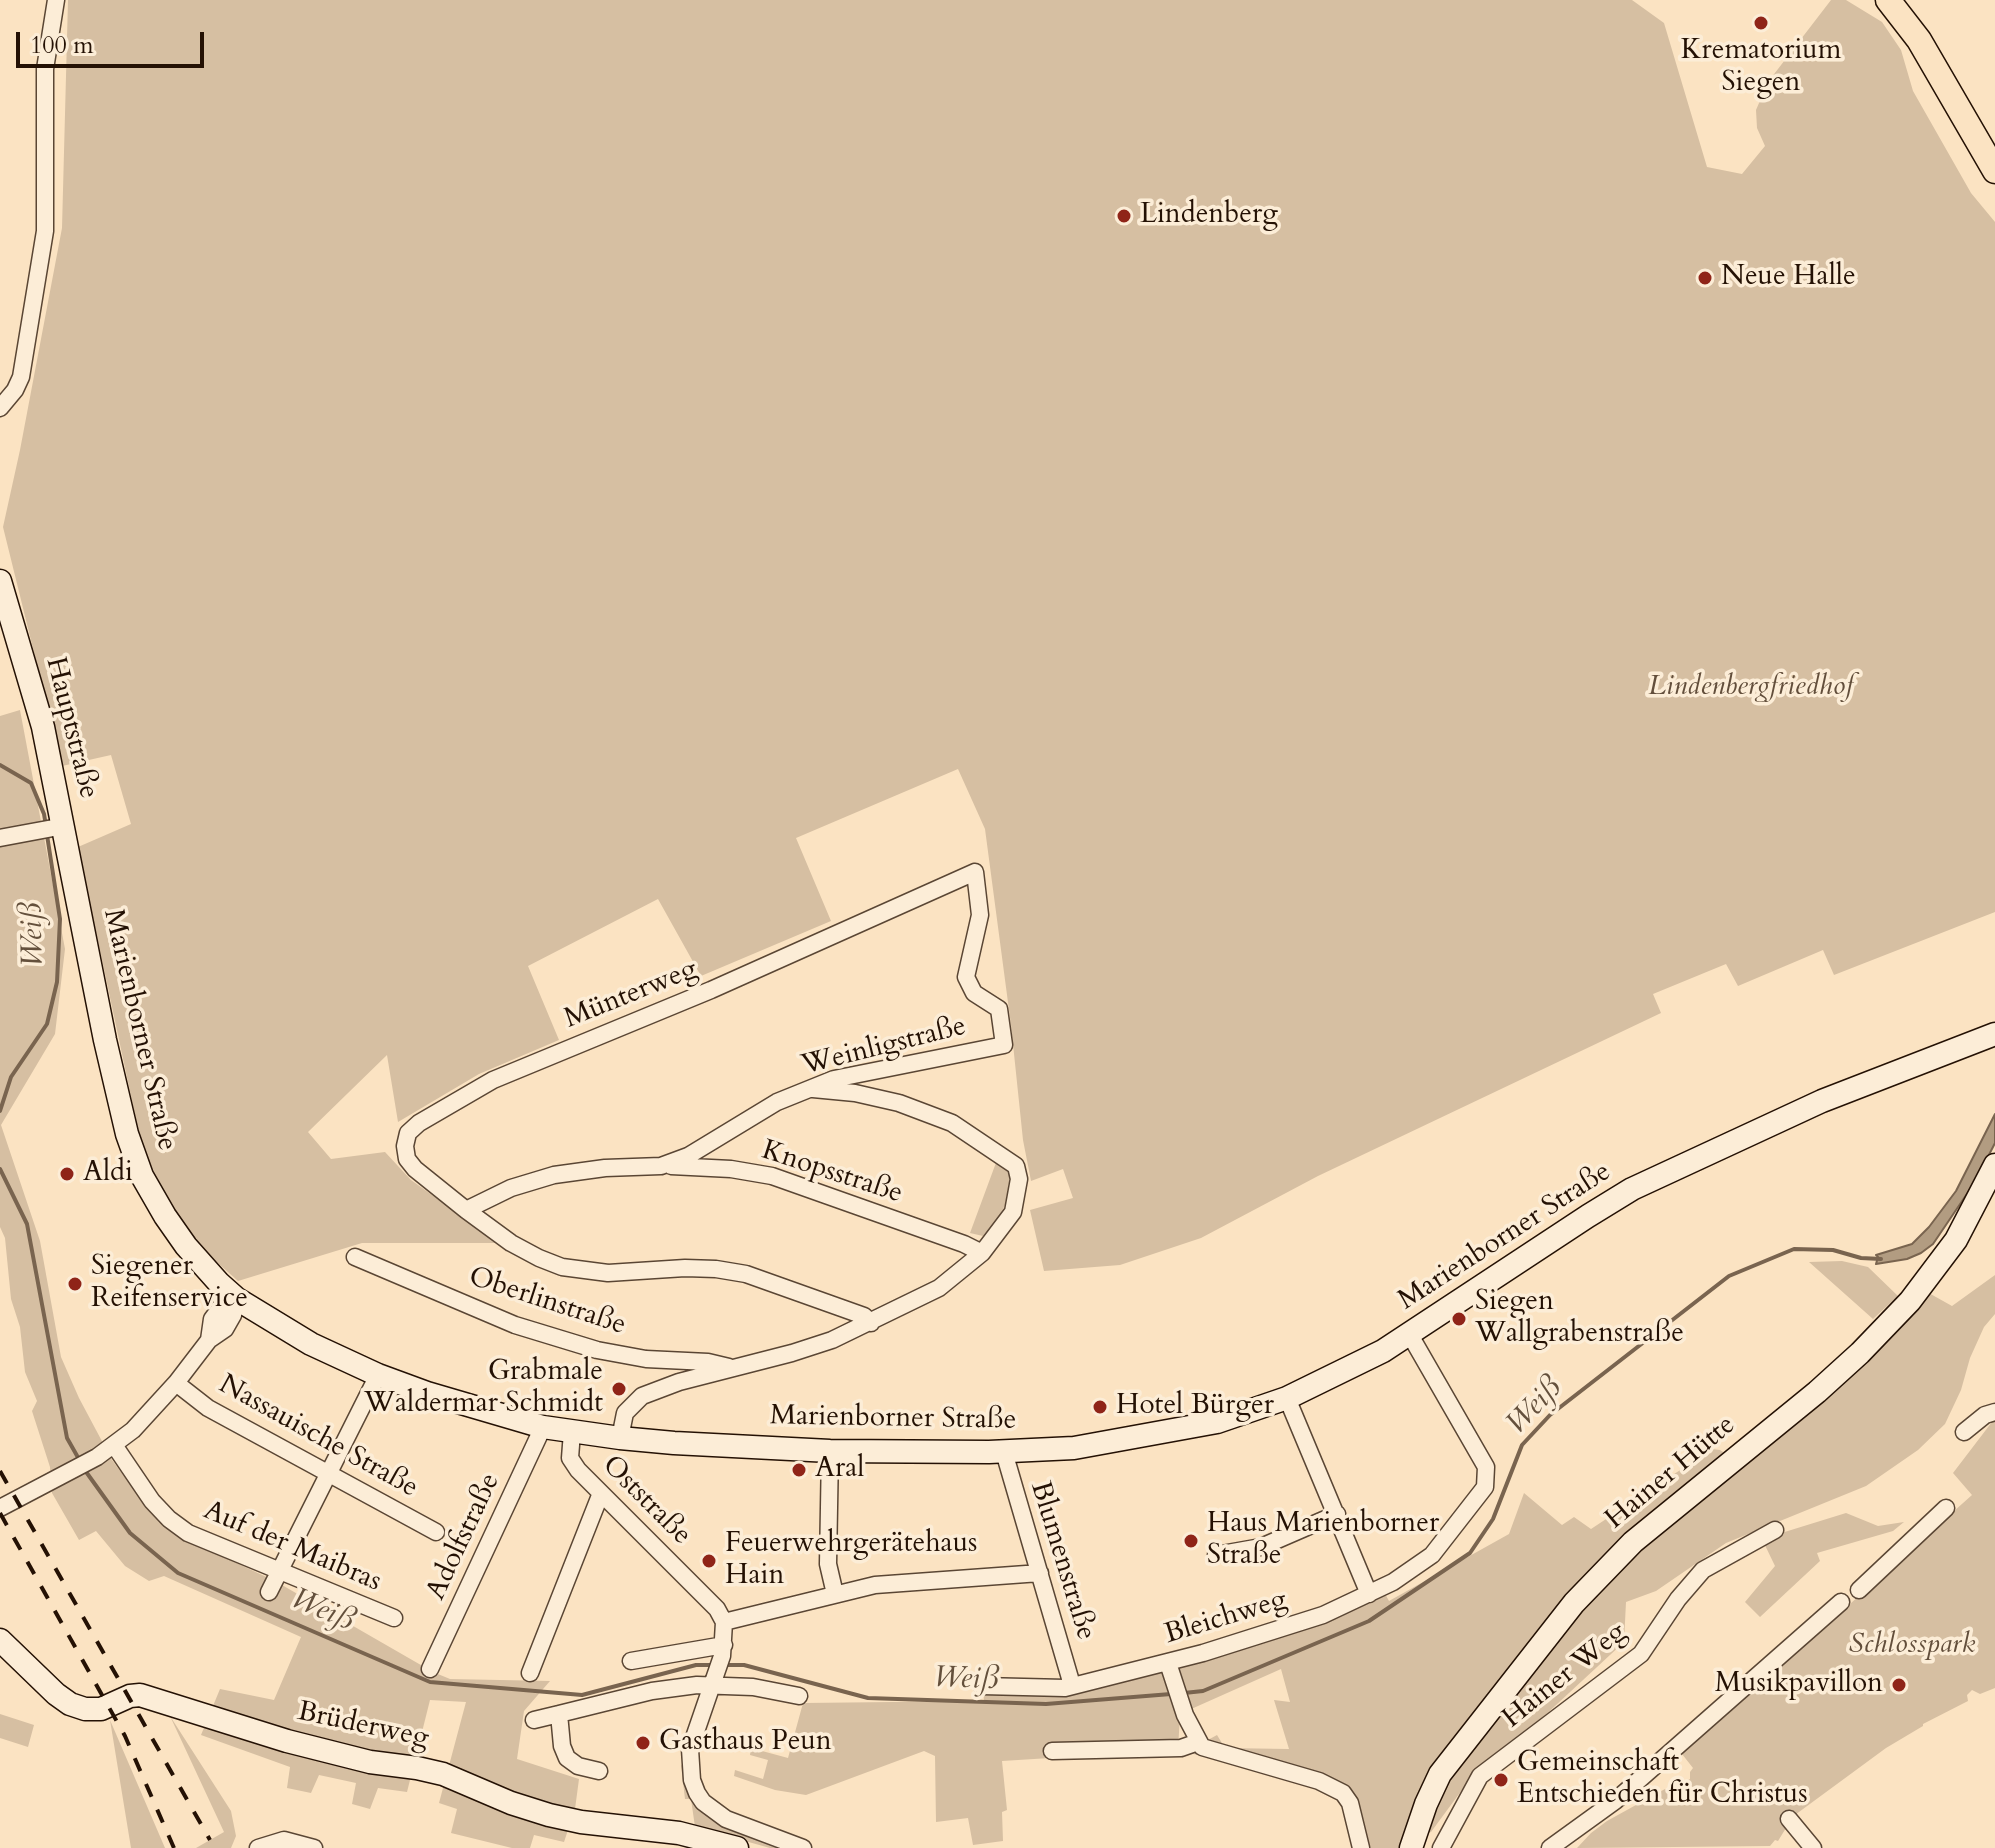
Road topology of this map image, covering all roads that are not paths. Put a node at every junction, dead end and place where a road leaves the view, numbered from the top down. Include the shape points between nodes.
1 (56, 0) edge
2 (1888, 0) edge
3 (1995, 171) edge
4 (0, 408) edge
5 (0, 581) edge
6 (58, 827) junction
7 (0, 838) edge
8 (975, 872) joint
9 (1995, 1034) edge
10 (810, 1089) junction
11 (661, 1166) junction
12 (1992, 1176) edge
13 (466, 1210) junction
14 (982, 1253) junction
15 (355, 1257) dead end
16 (237, 1299) junction
17 (871, 1323) junction
18 (1410, 1335) junction
19 (730, 1368) junction
20 (378, 1375) junction
21 (176, 1383) junction
22 (1287, 1398) junction
23 (1995, 1412) edge
24 (543, 1427) junction
25 (572, 1432) junction
26 (1964, 1432) dead end
27 (620, 1438) junction
28 (114, 1445) junction
29 (830, 1451) junction
30 (1004, 1452) junction
31 (328, 1474) junction
32 (601, 1493) junction
33 (0, 1508) edge
34 (1946, 1508) dead end
35 (1337, 1514) junction
36 (1775, 1530) dead end
37 (436, 1532) dead end
38 (1216, 1555) dead end
39 (280, 1571) junction
40 (1040, 1573) junction
41 (1859, 1590) dead end
42 (269, 1592) dead end
43 (835, 1594) junction
44 (1369, 1594) junction
45 (1841, 1602) dead end
46 (394, 1618) dead end
47 (724, 1622) junction
48 (0, 1640) edge
49 (723, 1650) junction
50 (631, 1661) dead end
51 (1168, 1663) junction
52 (430, 1669) dead end
53 (530, 1673) dead end
54 (714, 1681) junction
55 (1072, 1685) junction
56 (982, 1686) dead end
57 (799, 1696) dead end
58 (559, 1714) junction
59 (534, 1720) dead end
60 (1198, 1742) junction
61 (1052, 1751) dead end
62 (599, 1771) dead end
63 (1789, 1819) dead end
64 (258, 1848) edge
65 (314, 1848) edge
66 (737, 1848) edge
67 (803, 1848) edge
68 (1361, 1848) edge
69 (1411, 1848) edge
70 (1441, 1848) edge
71 (1550, 1848) edge
72 (1813, 1848) edge

1 - 4 street via 45,69 43,246 21,377
2 - 3 main road via 1919,40
5 - 6 main road, Hauptstraße via 43,727
6 - 7 street, Hauptstraße
6 - 16 main road, Marienborner Straße via 134,1155 173,1229
8 - 10 street, Weinligstraße via 980,915 966,977 974,993 999,1009 1004,1045 834,1079
8 - 13 street, Münterweg via 493,1080 431,1114 408,1133 407,1159
9 - 18 main road, Marienborner Straße via 1822,1101 1632,1189
10 - 11 street, Weinligstraße
10 - 14 street, Oberlinstraße via 855,1093 934,1114 1016,1166 1013,1212
11 - 13 street, Weinligstraße via 554,1175
11 - 14 street, Knopsstraße via 772,1176
12 - 69 main road, Hainer Hütte via 1943,1261 1890,1322 1817,1392 1633,1542 1574,1603 1440,1774
13 - 17 street via 511,1243 562,1267 608,1273 685,1268 746,1274
14 - 17 street, Oberlinstraße via 939,1288
15 - 19 street, Oberlinstraße via 515,1325 597,1350
16 - 20 main road, Marienborner Straße via 311,1344
16 - 21 street via 212,1319 209,1340
17 - 19 street, Oberlinstraße via 792,1353
18 - 22 main road, Marienborner Straße
18 - 44 street, Bleichweg via 1486,1467 1485,1487 1432,1555
19 - 27 street, Oberlinstraße via 642,1396 625,1413
20 - 24 main road, Marienborner Straße
20 - 31 street
21 - 28 street
21 - 31 street, Nassauische Straße via 208,1408
22 - 30 main road, Marienborner Straße via 1187,1429 1074,1448
22 - 35 street
23 - 26 street
24 - 25 main road, Marienborner Straße
24 - 52 street, Adolfstraße
25 - 27 main road, Marienborner Straße
25 - 32 street, Oststraße via 570,1458
27 - 29 main road, Marienborner Straße
28 - 33 street
28 - 39 street, Auf der Maibras via 169,1519 188,1533
29 - 30 main road, Marienborner Straße
29 - 43 street via 828,1564
30 - 40 street, Blumenstraße
31 - 37 street, Nassauische Straße
31 - 39 street
32 - 47 street, Oststraße
32 - 53 street
34 - 41 street
35 - 38 street via 1261,1547
35 - 44 street
36 - 70 street, Hainer Weg via 1703,1570 1641,1654 1480,1776
39 - 42 street
39 - 46 street, Auf der Maibras
40 - 43 street via 875,1585
40 - 55 street, Blumenstraße
43 - 47 street
44 - 51 street, Bleichweg via 1323,1615
45 - 71 street via 1615,1801
47 - 49 street
48 - 66 main road, Brüderweg via 70,1704 85,1709 140,1695 342,1755 443,1774 549,1815 679,1833
49 - 50 street
49 - 54 street
51 - 55 street, Bleichweg
51 - 60 street
54 - 57 street
54 - 58 street
54 - 67 street via 690,1749 697,1793 714,1812
55 - 56 street, Bleichweg
58 - 59 street
58 - 62 street via 567,1758
60 - 61 street via 1181,1748
60 - 68 street via 1217,1754 1319,1781 1343,1793
63 - 72 street
64 - 65 street via 284,1840

